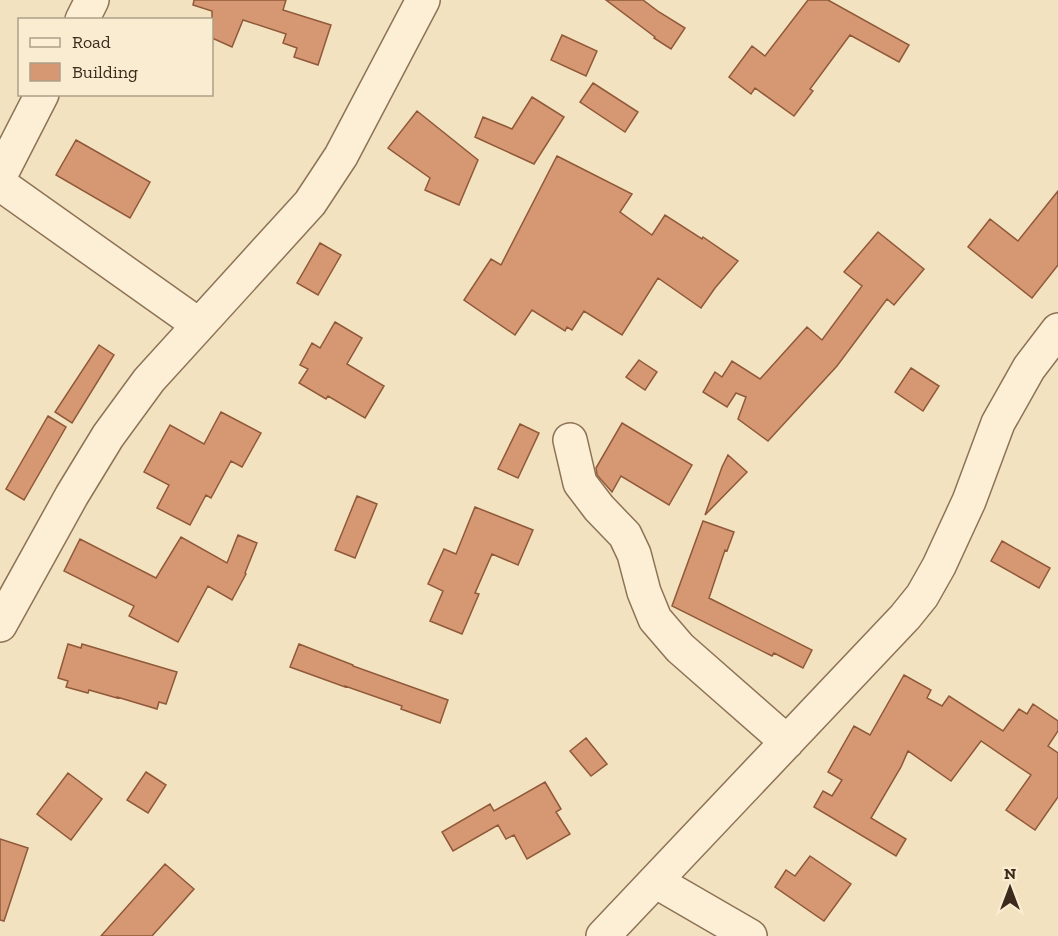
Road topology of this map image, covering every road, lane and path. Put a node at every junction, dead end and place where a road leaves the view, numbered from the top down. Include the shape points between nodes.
1 (92, 0) edge
2 (423, 0) edge
3 (83, 18) edge
4 (41, 96) edge
5 (0, 176) edge
6 (0, 184) edge
7 (199, 325) junction
8 (1058, 330) edge
9 (570, 440) dead end
10 (0, 625) edge
11 (787, 742) junction
12 (656, 881) junction
13 (603, 936) edge
14 (750, 936) edge

1 - 3 street
2 - 7 street via 341,156 310,203
4 - 5 street
6 - 7 street
7 - 10 street via 149,380 108,436
8 - 11 street via 1029,369 998,423 969,501 922,596
9 - 11 street via 580,483 625,535 655,619 680,648
11 - 12 street
12 - 13 street
12 - 14 street

